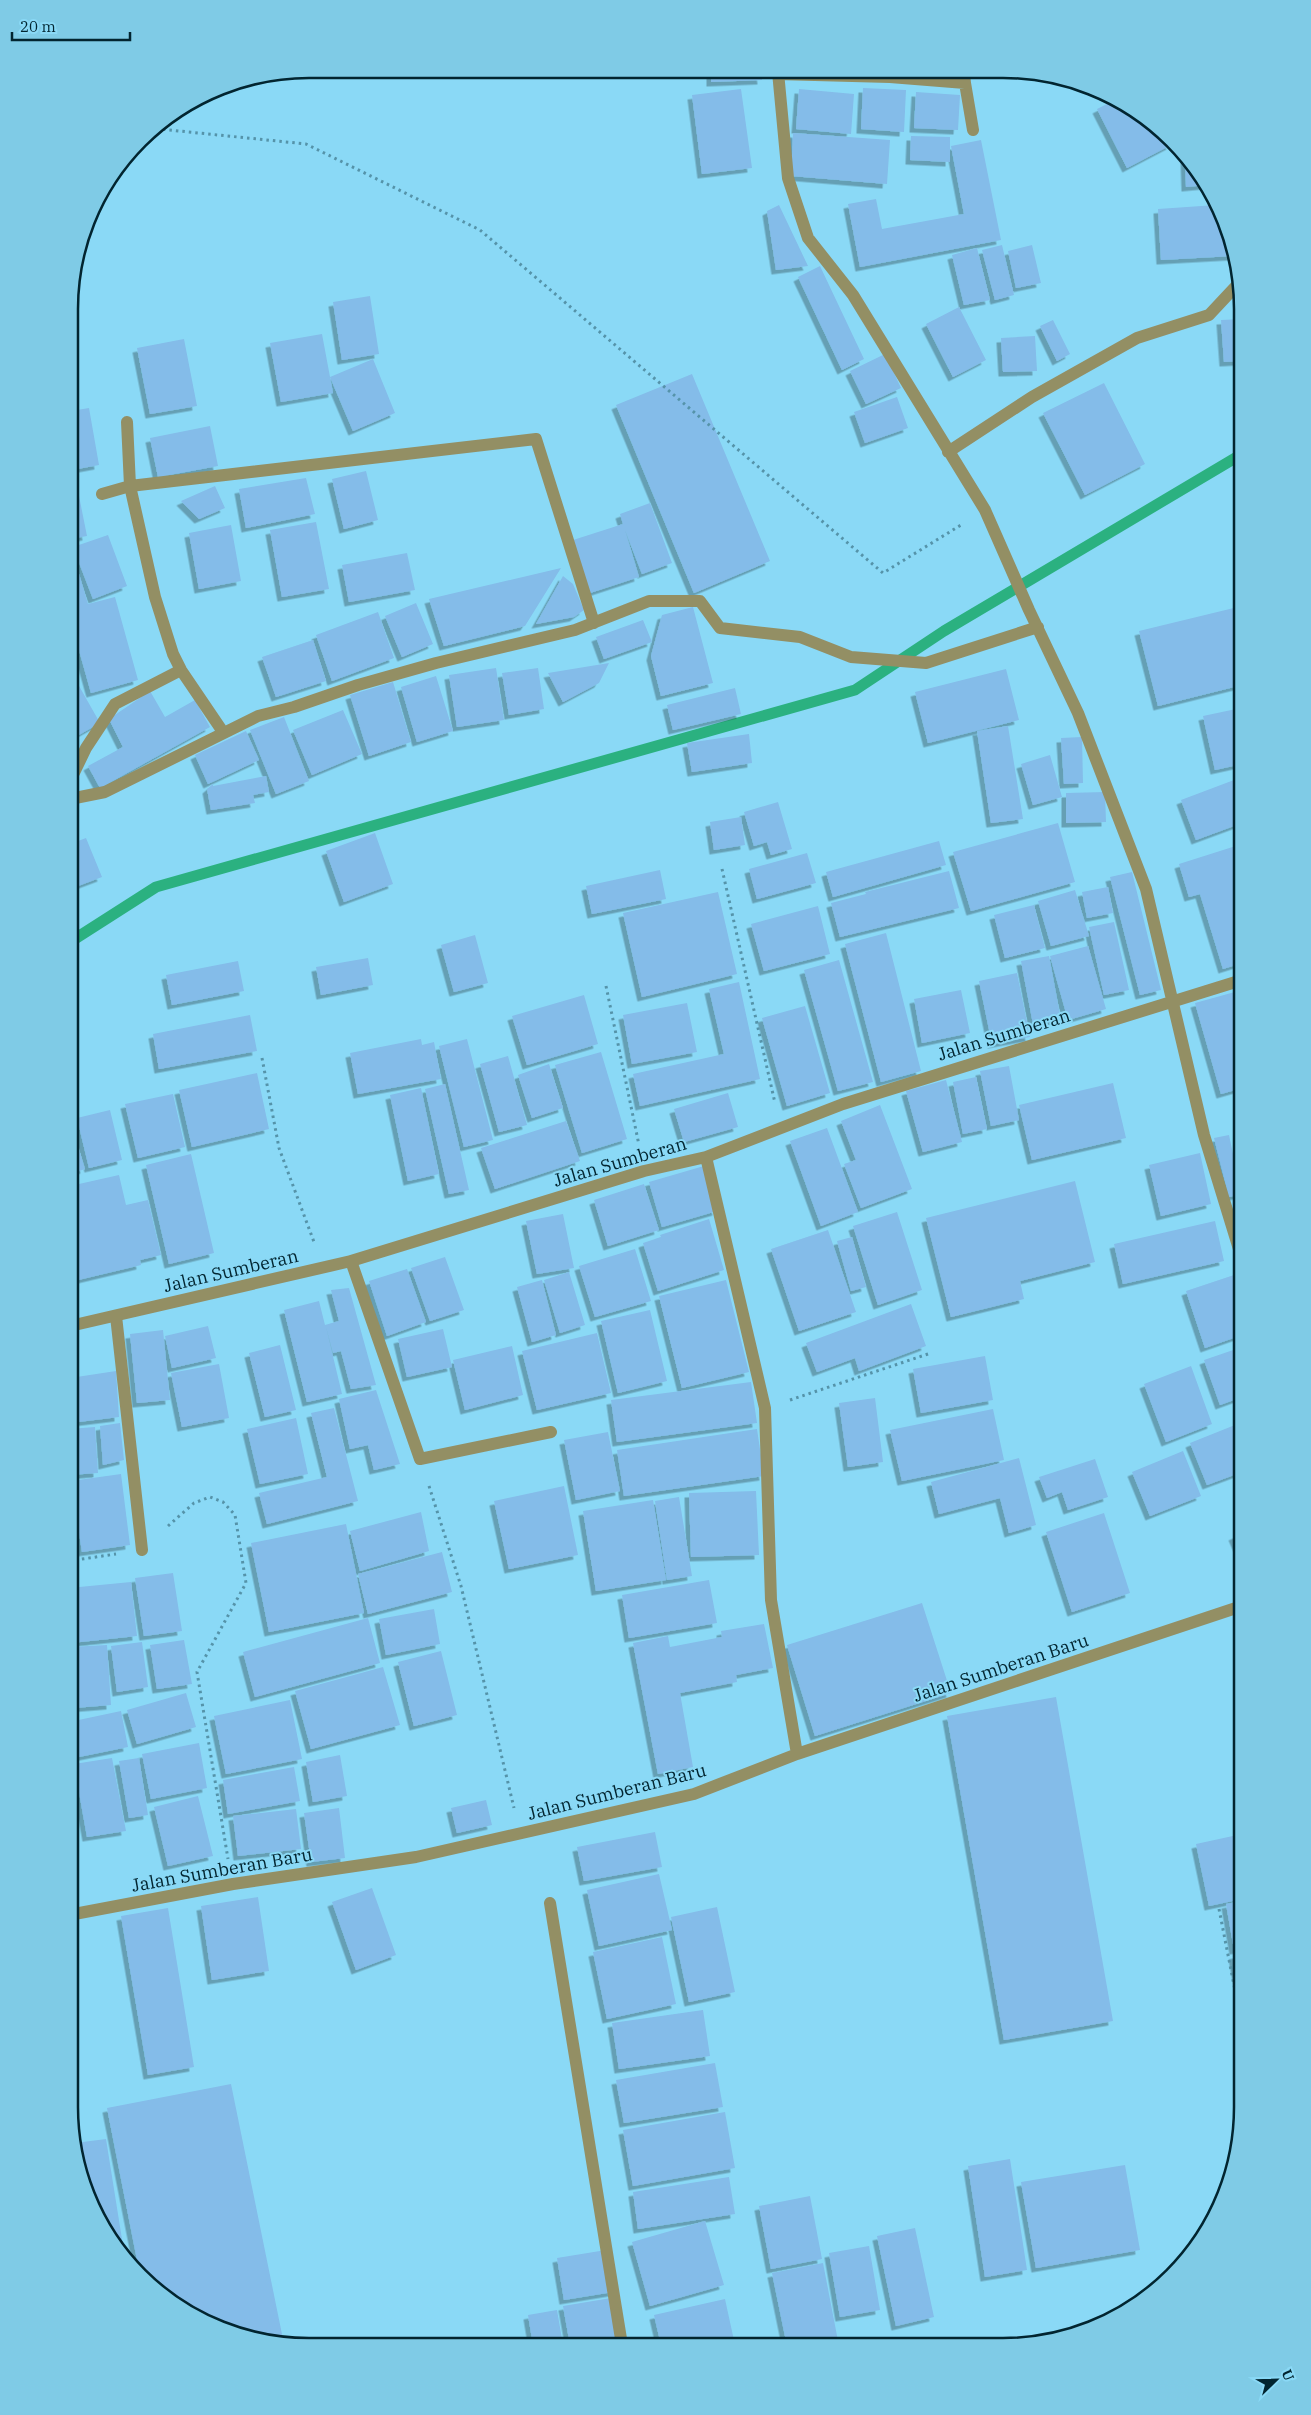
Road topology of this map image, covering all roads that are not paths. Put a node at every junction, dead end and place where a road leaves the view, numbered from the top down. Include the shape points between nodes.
1 (778, 78) edge
2 (890, 78) edge
3 (965, 78) edge
4 (973, 130) dead end
5 (1233, 290) edge
6 (126, 422) dead end
7 (948, 452) junction
8 (130, 486) junction
9 (102, 494) dead end
10 (594, 623) junction
11 (1038, 627) junction
12 (181, 670) junction
13 (224, 732) junction
14 (78, 764) edge
15 (78, 797) edge
16 (1234, 982) edge
17 (1171, 1001) junction
18 (706, 1156) junction
19 (1234, 1233) edge
20 (351, 1260) junction
21 (116, 1316) junction
22 (78, 1324) edge
23 (551, 1432) dead end
24 (142, 1550) road end
25 (1234, 1609) edge
26 (797, 1754) junction
27 (550, 1903) dead end
28 (78, 1913) edge
29 (621, 2338) edge

1 - 7 street via 788,178 808,238 853,295
2 - 3 street
3 - 4 street
5 - 7 street via 1210,315 1137,338 1032,397
6 - 8 street
7 - 11 street via 985,510
8 - 9 street
8 - 10 street via 536,439
8 - 12 street via 155,597
10 - 11 street via 649,601 700,601 720,628 800,637 851,657 926,663
10 - 13 street via 358,684 258,716
11 - 17 street via 1078,713 1146,889
12 - 13 street
12 - 14 street via 115,704
13 - 15 street via 106,792
16 - 17 street, Jalan Sumberan
17 - 18 street, Jalan Sumberan via 843,1104
17 - 19 street via 1204,1135
18 - 20 street, Jalan Sumberan via 644,1171
18 - 26 street via 765,1408 771,1600
20 - 21 street, Jalan Sumberan
20 - 23 street via 420,1459
21 - 22 street, Jalan Sumberan
21 - 24 street
25 - 26 street, Jalan Sumberan Baru
26 - 28 street, Jalan Sumberan Baru via 694,1794 520,1834 416,1857 233,1884
27 - 29 street

